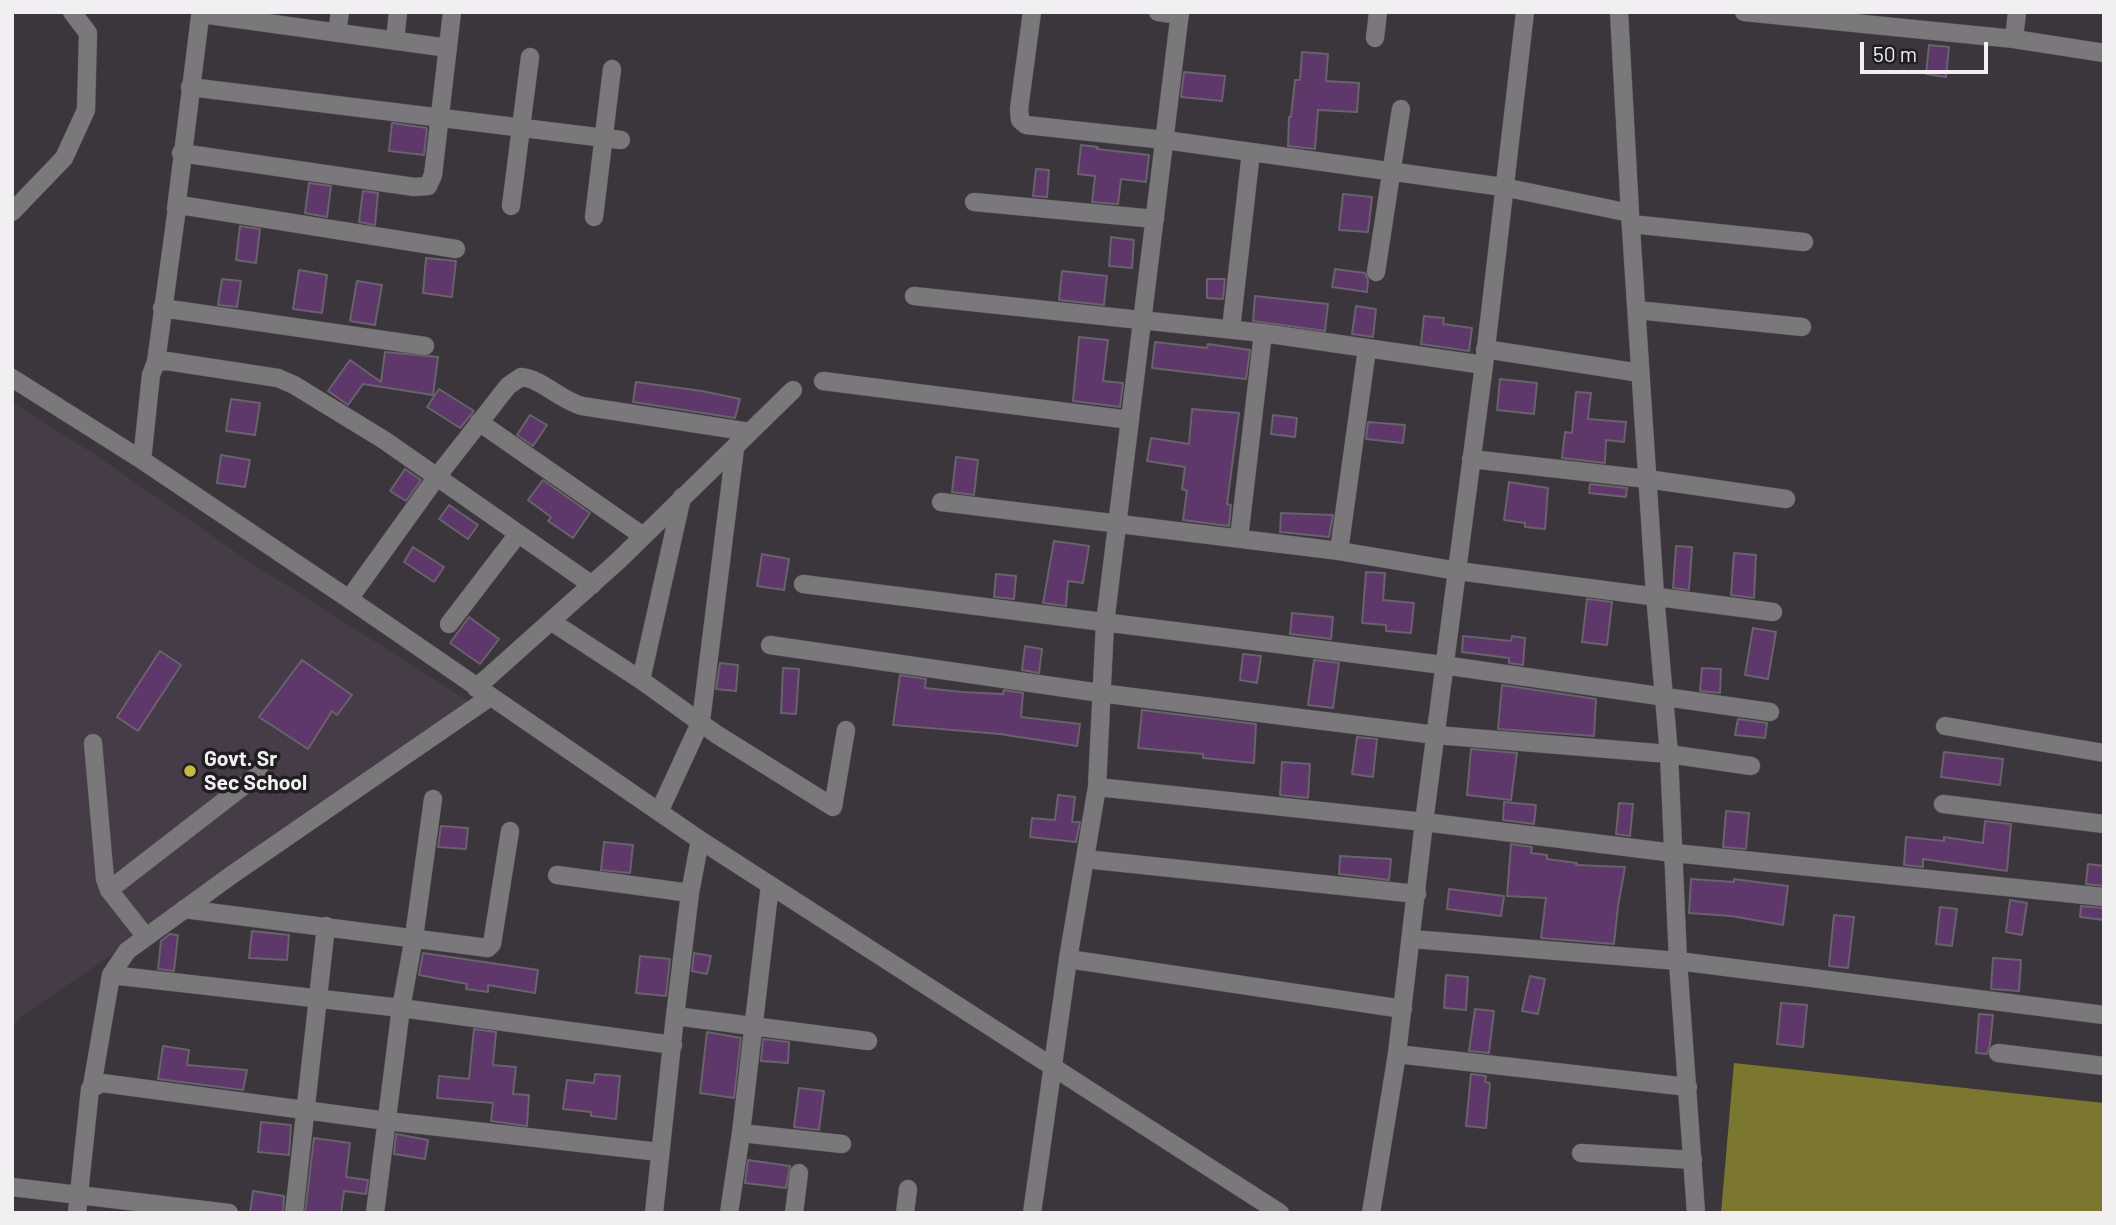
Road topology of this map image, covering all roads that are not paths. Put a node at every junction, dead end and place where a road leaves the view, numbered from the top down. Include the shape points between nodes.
1 (72, 12) edge
2 (340, 12) edge
3 (398, 12) edge
4 (452, 12) edge
5 (1032, 12) edge
6 (1158, 12) edge
7 (1378, 12) edge
8 (1525, 12) edge
9 (1619, 12) edge
10 (1744, 12) edge
11 (2017, 12) edge
12 (1180, 14) edge
13 (337, 33) junction
14 (1375, 38) dead end
15 (2014, 40) junction
16 (395, 41) junction
17 (448, 48) junction
18 (2104, 53) edge
19 (530, 57) dead end
20 (612, 69) dead end
21 (190, 87) junction
22 (1401, 108) dead end
23 (440, 117) junction
24 (520, 127) junction
25 (612, 139) junction
26 (1165, 140) junction
27 (1251, 152) junction
28 (181, 153) junction
29 (1392, 173) junction
30 (1503, 187) junction
31 (974, 202) dead end
32 (511, 206) dead end
33 (176, 209) junction
34 (12, 212) edge
35 (594, 217) dead end
36 (1155, 219) junction
37 (1631, 219) junction
38 (1804, 242) dead end
39 (456, 249) dead end
40 (1376, 272) dead end
41 (914, 296) dead end
42 (162, 308) junction
43 (1637, 310) junction
44 (1142, 319) junction
45 (1802, 327) dead end
46 (1231, 329) junction
47 (1263, 333) junction
48 (425, 346) dead end
49 (1367, 349) junction
50 (1485, 357) junction
51 (156, 362) junction
52 (1640, 373) junction
53 (12, 378) edge
54 (823, 381) dead end
55 (793, 390) dead end
56 (1130, 420) junction
57 (480, 422) junction
58 (750, 432) junction
59 (735, 448) junction
60 (1471, 459) junction
61 (142, 460) junction
62 (436, 478) junction
63 (1647, 479) junction
64 (682, 497) junction
65 (1786, 499) dead end
66 (941, 502) dead end
67 (1119, 524) junction
68 (518, 534) junction
69 (643, 536) junction
70 (1239, 538) junction
71 (1339, 551) junction
72 (1458, 571) junction
73 (803, 584) dead end
74 (592, 585) junction
75 (1655, 595) junction
76 (349, 599) junction
77 (1773, 612) dead end
78 (552, 622) junction
79 (1105, 623) junction
80 (449, 624) dead end
81 (770, 646) dead end
82 (1443, 665) junction
83 (641, 680) junction
84 (483, 693) junction
85 (1100, 693) junction
86 (1664, 698) junction
87 (1770, 712) dead end
88 (701, 721) junction
89 (1945, 726) dead end
90 (846, 730) dead end
91 (1436, 735) junction
92 (93, 743) dead end
93 (2104, 753) edge
94 (1669, 754) junction
95 (1751, 766) dead end
96 (260, 774) dead end
97 (1097, 787) junction
98 (433, 799) dead end
99 (1943, 804) dead end
100 (659, 812) junction
101 (1424, 822) junction
102 (2104, 824) edge
103 (510, 831) dead end
104 (700, 840) junction
105 (1674, 853) junction
106 (1085, 859) junction
107 (557, 875) dead end
108 (769, 885) junction
109 (109, 890) junction
110 (690, 893) junction
111 (1417, 894) junction
112 (2104, 897) edge
113 (184, 909) junction
114 (326, 926) junction
115 (146, 937) junction
116 (414, 937) junction
117 (1412, 939) junction
118 (1068, 959) junction
119 (1678, 961) junction
120 (111, 975) junction
121 (319, 999) junction
122 (401, 1008) junction
123 (1403, 1009) junction
124 (2104, 1015) edge
125 (675, 1016) junction
126 (753, 1026) junction
127 (868, 1041) dead end
128 (673, 1045) junction
129 (1998, 1053) dead end
130 (1398, 1054) junction
131 (2104, 1066) edge
132 (1054, 1069) junction
133 (92, 1086) junction
134 (1688, 1087) junction
135 (305, 1110) junction
136 (387, 1121) junction
137 (741, 1133) junction
138 (842, 1144) dead end
139 (659, 1152) junction
140 (1581, 1153) dead end
141 (1693, 1160) junction
142 (799, 1173) dead end
143 (12, 1187) edge
144 (908, 1189) dead end
145 (79, 1193) junction
146 (77, 1213) edge
147 (229, 1213) edge
148 (294, 1213) edge
149 (375, 1213) edge
150 (654, 1213) edge
151 (729, 1213) edge
152 (794, 1213) edge
153 (905, 1213) edge
154 (1032, 1213) edge
155 (1280, 1213) edge
156 (1371, 1213) edge
157 (1696, 1213) edge

1 - 34 street via 88,33 86,110 64,158
2 - 13 street
3 - 16 street
4 - 17 street
5 - 26 street via 1019,109 1022,122
6 - 12 street
7 - 14 street
8 - 30 street
9 - 37 street
10 - 15 street
11 - 15 street
12 - 26 street
13 - 16 street
13 - 21 street via 203,15 198,22
15 - 18 street
16 - 17 street
17 - 23 street
19 - 24 street
20 - 25 street
21 - 23 street
21 - 28 street
22 - 29 street
23 - 24 street
23 - 28 street via 433,175 424,188
24 - 25 street
24 - 32 street
25 - 35 street
26 - 27 street
26 - 36 street
27 - 29 street
27 - 46 street
28 - 33 street
29 - 30 street
29 - 40 street
30 - 37 street
30 - 50 street
31 - 36 street
33 - 39 street via 186,206
33 - 42 street
36 - 44 street
37 - 38 street
37 - 43 street
41 - 44 street
42 - 48 street
42 - 51 street
43 - 45 street
43 - 52 street
44 - 46 street
44 - 56 street
46 - 47 street
47 - 49 street
47 - 70 street
49 - 50 street
49 - 71 street
50 - 52 street
50 - 60 street
51 - 61 street
51 - 62 street via 283,380 384,440
52 - 63 street
53 - 61 street
54 - 56 street
55 - 58 street
56 - 67 street
57 - 58 street via 508,386 521,377 582,406
57 - 62 street
57 - 69 street
58 - 59 street
59 - 64 street
59 - 88 street
60 - 63 street
60 - 72 street
61 - 76 street
62 - 68 street
62 - 76 street
63 - 65 street
63 - 75 street
64 - 69 street
64 - 83 street
66 - 67 street
67 - 70 street
67 - 79 street
68 - 74 street
68 - 80 street
69 - 74 street
70 - 71 street
71 - 72 street
72 - 75 street
72 - 82 street
73 - 79 street
74 - 78 street
75 - 77 street
75 - 86 street
76 - 84 street
78 - 83 street
78 - 84 street
79 - 82 street
79 - 85 street
81 - 85 street
82 - 86 street
82 - 91 street
83 - 88 street
84 - 100 street
84 - 113 street
85 - 91 street
85 - 97 street
86 - 87 street
86 - 94 street
88 - 90 street via 833,807
88 - 100 street
89 - 93 street
91 - 94 street
91 - 101 street
92 - 109 street
94 - 95 street
94 - 105 street
96 - 109 street
97 - 101 street
97 - 106 street
98 - 116 street
99 - 102 street
100 - 104 street
101 - 105 street
101 - 111 street
103 - 116 street via 491,947
104 - 108 street
104 - 110 street
105 - 112 street
105 - 119 street
106 - 111 street
106 - 118 street
107 - 110 street
108 - 126 street
108 - 132 street
109 - 115 street
110 - 125 street
111 - 117 street
113 - 114 street
113 - 115 street
114 - 116 street
114 - 121 street
115 - 120 street via 121,957
116 - 122 street
117 - 119 street
117 - 123 street
118 - 123 street
118 - 132 street
119 - 124 street
119 - 134 street
120 - 121 street
120 - 133 street
121 - 122 street
121 - 135 street
122 - 128 street
122 - 136 street
123 - 130 street
125 - 126 street
125 - 128 street
126 - 127 street
126 - 137 street
128 - 139 street
129 - 131 street
130 - 134 street
130 - 156 street
132 - 154 street
132 - 155 street
133 - 135 street via 102,1083
133 - 145 street
134 - 141 street
135 - 136 street
135 - 148 street
136 - 139 street
136 - 149 street
137 - 138 street
137 - 151 street
139 - 150 street
140 - 141 street
141 - 157 street
142 - 152 street
143 - 145 street
144 - 153 street
145 - 146 street
145 - 147 street

